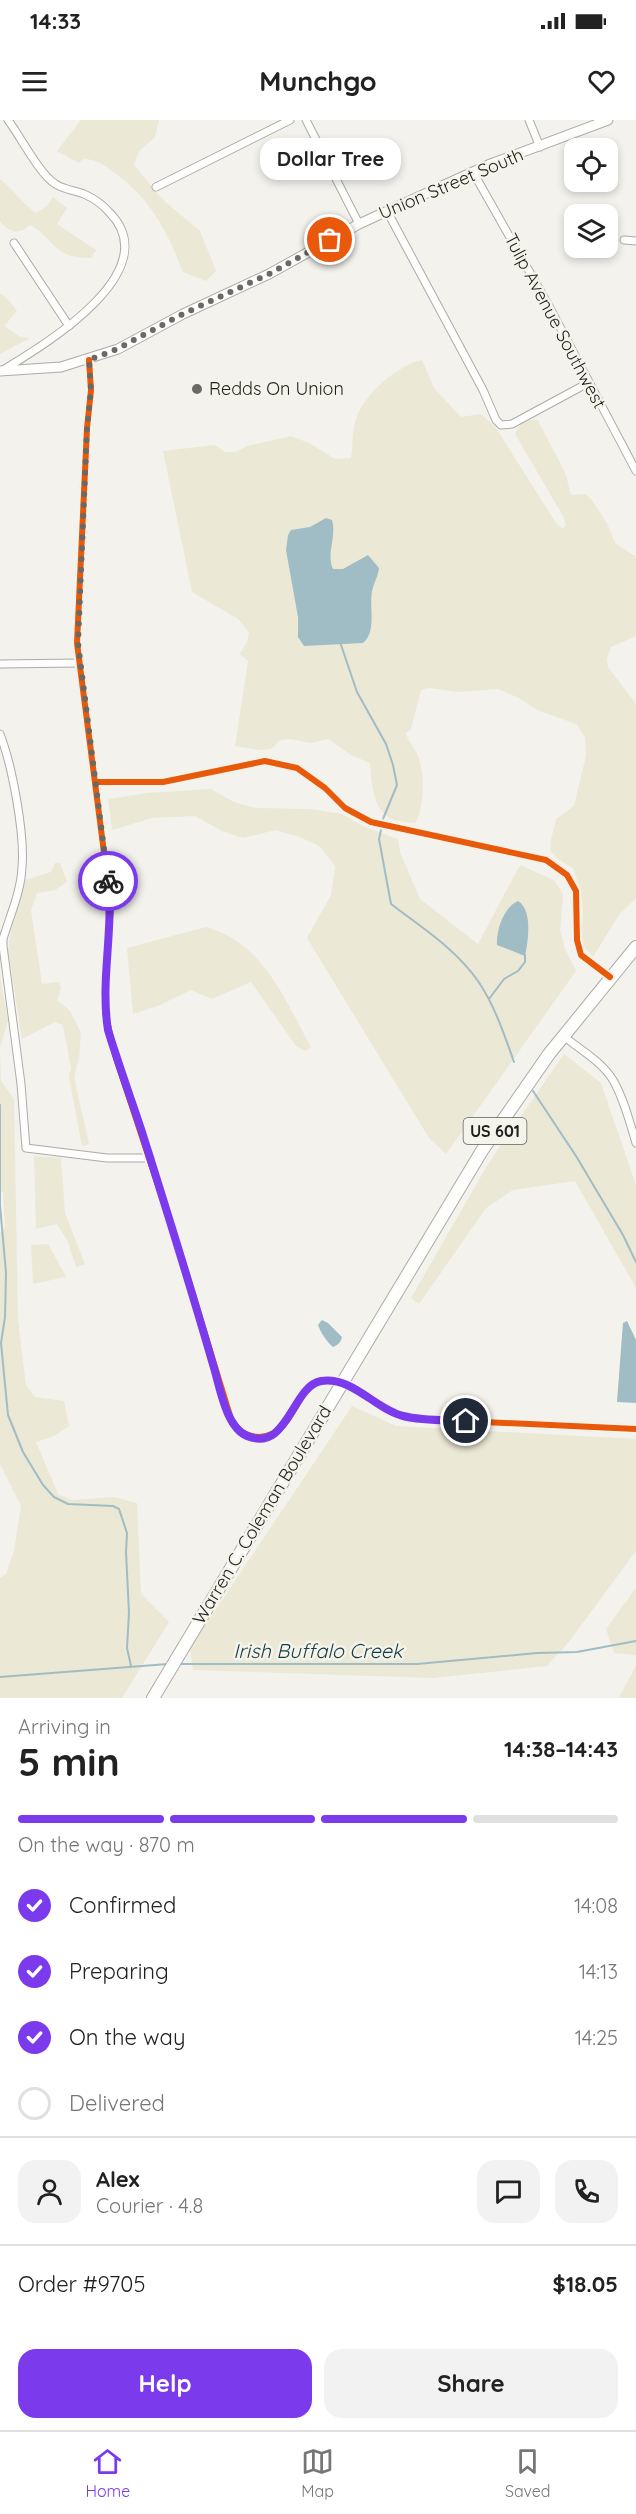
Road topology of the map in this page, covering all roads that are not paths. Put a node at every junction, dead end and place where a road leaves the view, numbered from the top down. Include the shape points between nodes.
1 (8, 120) edge
2 (290, 120) edge
3 (306, 120) edge
4 (529, 120) edge
5 (608, 120) edge
6 (540, 147) junction
7 (473, 172) junction
8 (156, 187) dead end
9 (387, 211) junction
10 (359, 224) junction
11 (624, 240) dead end
12 (636, 241) edge
13 (14, 243) dead end
14 (69, 326) junction
15 (89, 360) junction
16 (0, 371) edge
17 (588, 383) junction
18 (636, 471) edge
19 (79, 663) junction
20 (0, 664) edge
21 (0, 734) edge
22 (96, 782) junction
23 (636, 947) edge
24 (610, 977) junction
25 (563, 1036) junction
26 (636, 1143) edge
27 (150, 1158) junction
28 (342, 1383) junction
29 (636, 1429) edge
30 (153, 1698) edge

1 - 14 street via 51,181 92,198 108,210 120,230 124,256 118,274 95,303
2 - 8 street
3 - 10 street
4 - 6 street
5 - 6 main road, Union Street South
6 - 7 main road, Union Street South
7 - 9 main road, Union Street South
7 - 17 street, Tulip Avenue Southwest
9 - 10 main road, Union Street South
9 - 17 street via 496,420 512,424
10 - 15 main road, Union Street South via 269,274
11 - 12 street
13 - 14 street
14 - 16 street
15 - 16 main road, Union Street South via 46,369
15 - 19 street
17 - 18 street, Tulip Avenue Southwest
19 - 20 street
19 - 22 street
21 - 27 street via 10,766 22,858 20,884 3,946 26,1148 97,1157
22 - 24 street via 163,782 265,761 297,768 345,808 371,822 546,860 567,875 576,891 581,955
22 - 27 street via 111,907 105,1013
23 - 24 highway, Warren C. Coleman Boulevard / US 601
24 - 25 highway, Warren C. Coleman Boulevard / US 601
25 - 26 street via 612,1079
25 - 28 highway, Warren C. Coleman Boulevard / US 601 via 483,1149
27 - 28 street via 225,1402 240,1431 258,1438 275,1432 285,1424 312,1384 326,1380
28 - 29 street via 401,1416 420,1419
28 - 30 highway, Warren C. Coleman Boulevard / US 601

